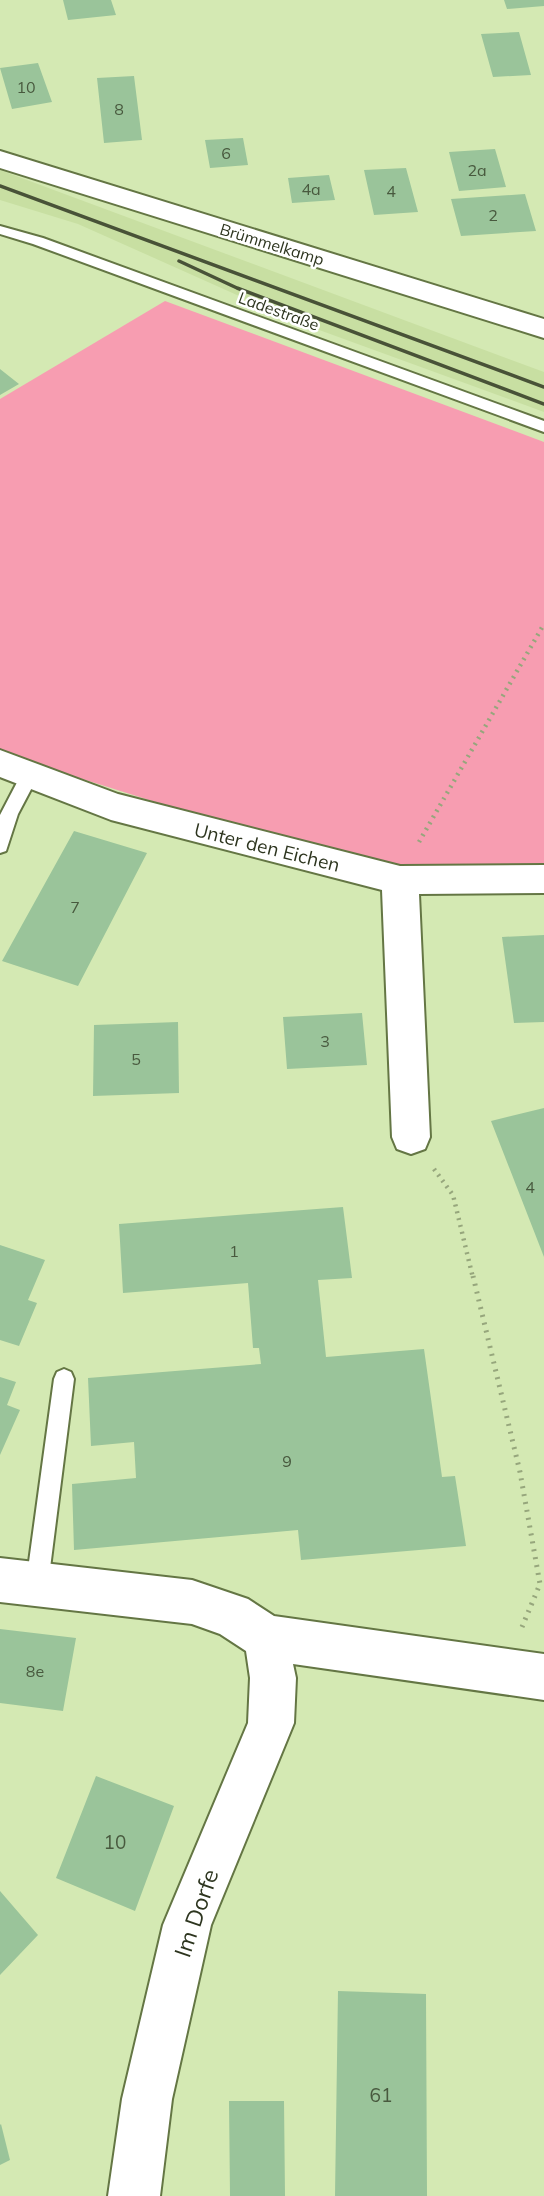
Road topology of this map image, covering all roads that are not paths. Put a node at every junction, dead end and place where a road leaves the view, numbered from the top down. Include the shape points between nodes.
1 (0, 159) edge
2 (0, 230) edge
3 (544, 329) edge
4 (544, 428) edge
5 (15, 770) edge
6 (0, 846) edge
7 (544, 879) edge
8 (400, 880) junction
9 (411, 1137) road end
10 (64, 1379) dead end
11 (18, 1582) edge
12 (266, 1638) junction
13 (524, 1675) edge
14 (134, 2196) edge

1 - 3 street, Brümmelkamp
2 - 4 lane, Ladestraße
5 - 6 lane
5 - 8 street, Unter den Eichen via 111,806
7 - 8 street, Unter den Eichen
8 - 9 street
10 - 11 lane
11 - 12 street via 192,1602 232,1615
12 - 13 street
12 - 14 street, Im Dorfe via 274,1678 271,1723 187,1925 147,2099

